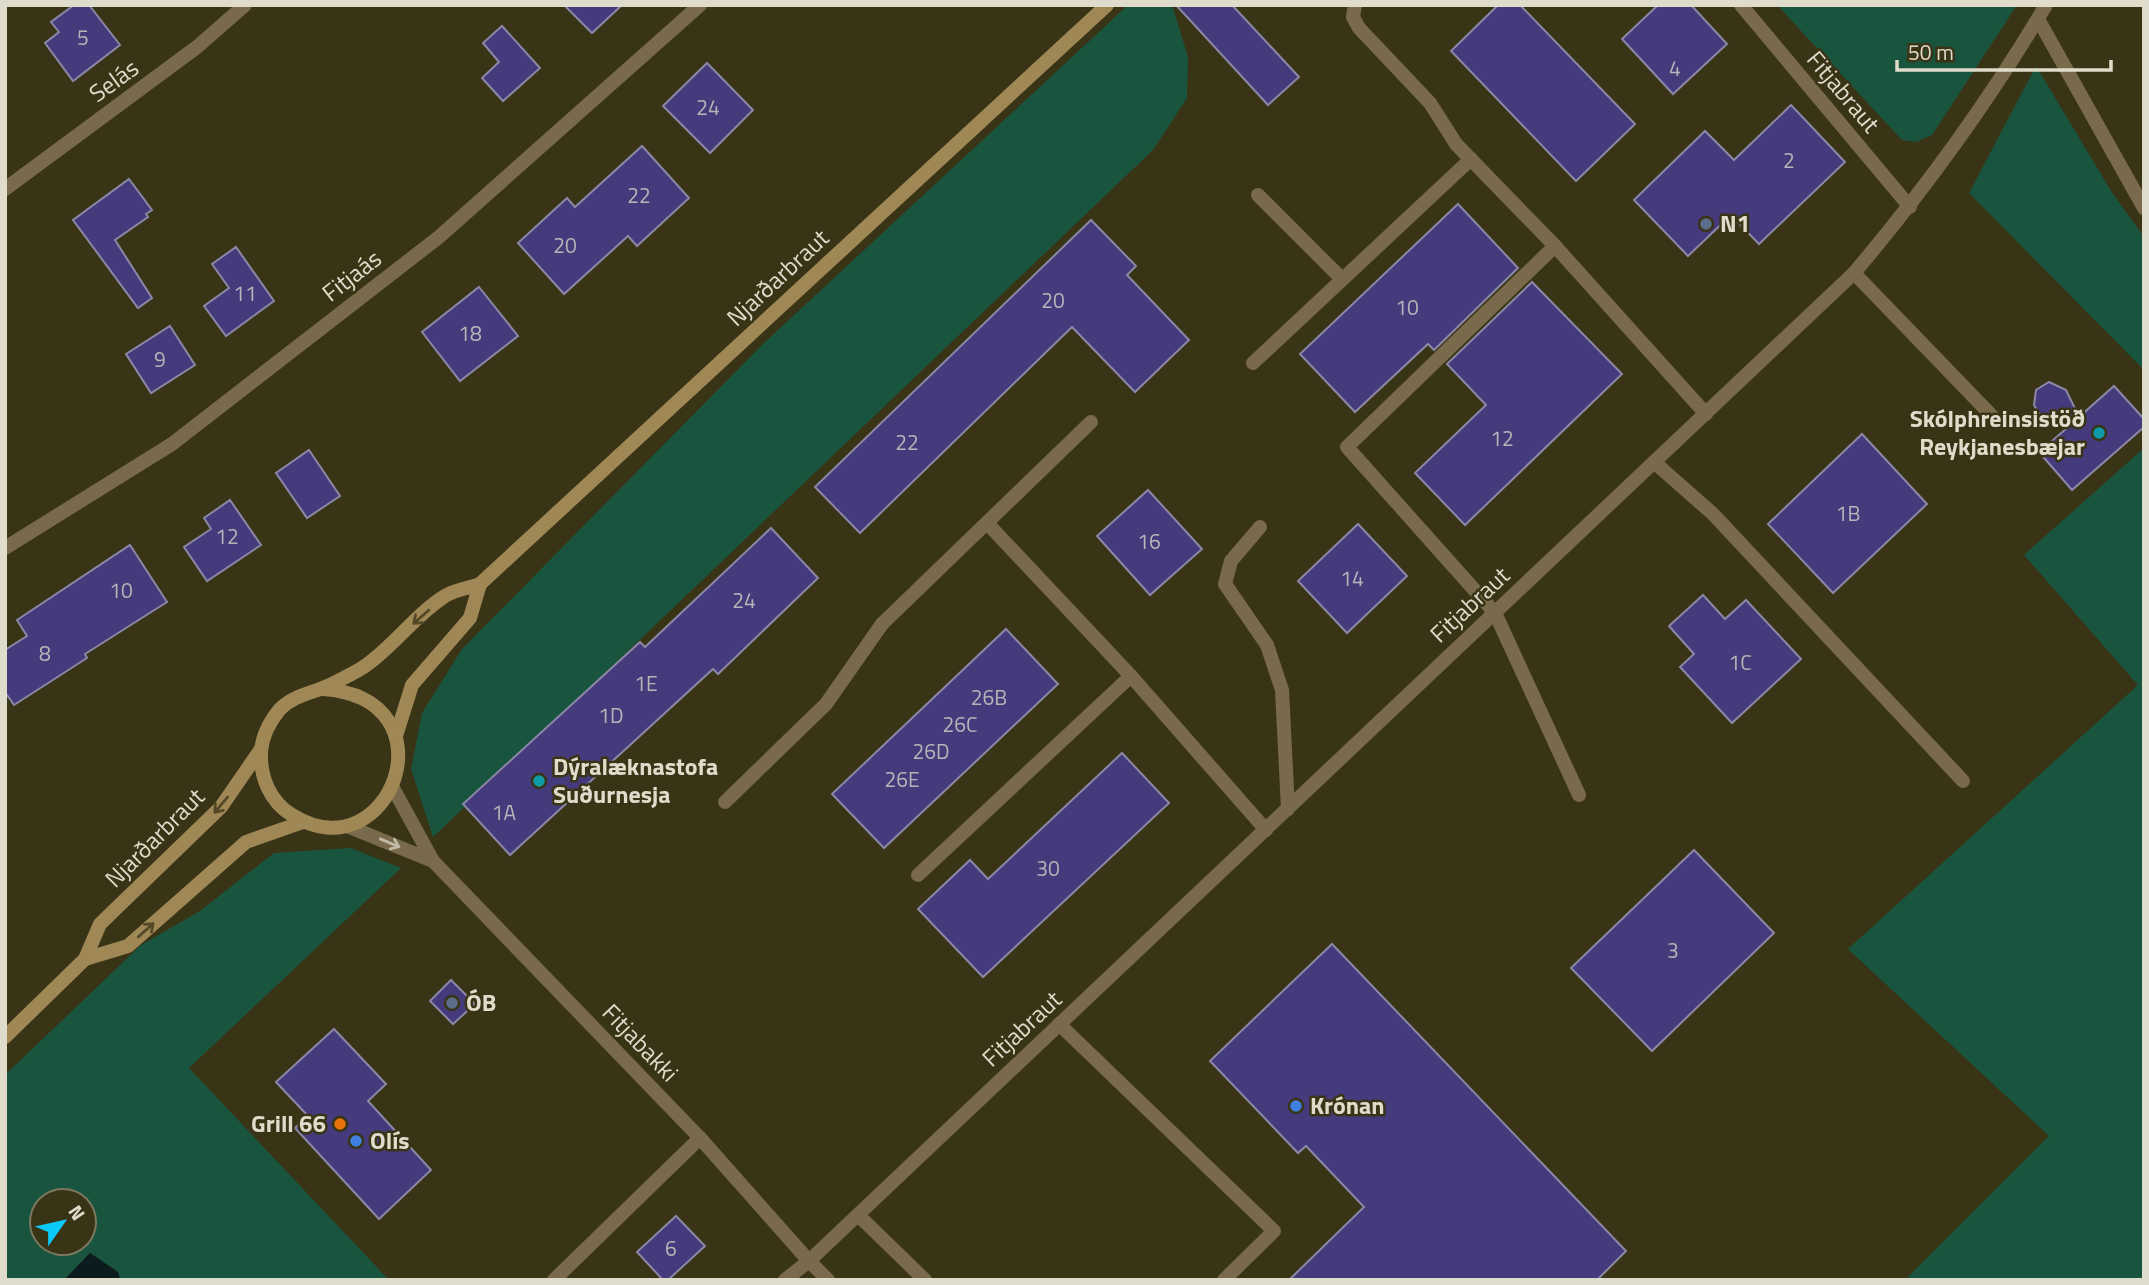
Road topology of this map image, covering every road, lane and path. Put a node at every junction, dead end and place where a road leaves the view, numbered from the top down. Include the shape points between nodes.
1 (246, 5) edge
2 (700, 5) edge
3 (1107, 5) edge
4 (1355, 5) edge
5 (1741, 5) edge
6 (2046, 5) edge
7 (2038, 19) junction
8 (1471, 159) junction
9 (5, 189) edge
10 (1258, 195) dead end
11 (1910, 207) junction
12 (2144, 208) edge
13 (1555, 246) junction
14 (1854, 273) junction
15 (1342, 279) junction
16 (1253, 363) dead end
17 (1706, 414) junction
18 (1993, 417) dead end
19 (1091, 422) dead end
20 (1654, 462) junction
21 (987, 523) junction
22 (1260, 527) dead end
23 (5, 548) edge
24 (480, 584) junction
25 (1495, 613) junction
26 (1131, 676) junction
27 (323, 689) junction
28 (396, 736) junction
29 (261, 749) junction
30 (1964, 782) dead end
31 (393, 788) junction
32 (1579, 795) dead end
33 (726, 802) dead end
34 (1287, 809) junction
35 (303, 822) junction
36 (347, 826) junction
37 (1266, 830) junction
38 (433, 861) junction
39 (918, 875) dead end
40 (85, 959) junction
41 (1059, 1024) junction
42 (5, 1037) edge
43 (700, 1138) junction
44 (858, 1215) junction
45 (809, 1261) junction
46 (554, 1280) edge
47 (785, 1280) edge
48 (828, 1280) edge
49 (925, 1280) edge
50 (1224, 1280) edge

1 - 9 street, Selás via 197,47
2 - 23 street, Fitjaás via 439,237 172,444
3 - 24 main road, Njarðarbraut
4 - 8 street via 1353,17 1359,27 1430,103
5 - 11 street, Fitjabraut
6 - 7 street, Fitjabraut
7 - 11 street, Fitjabraut via 2000,83
7 - 12 street
8 - 13 street
8 - 15 street
10 - 15 street
11 - 14 street, Fitjabraut
13 - 17 street
13 - 25 street via 1346,447
14 - 17 street, Fitjabraut
14 - 18 street
15 - 16 street
17 - 20 street, Fitjabraut
19 - 21 street
20 - 25 street, Fitjabraut
20 - 30 street via 1713,514
21 - 26 street
21 - 33 street via 882,624 826,704
22 - 34 street via 1231,561 1225,584 1267,645 1282,690
24 -> 27 main road, Njarðarbraut via 446,596 365,666
24 - 28 main road via 470,618 412,685
25 - 32 street
25 - 34 street, Fitjabraut
26 - 37 street
26 - 39 street
27 - 28 main road via 346,690 367,699 385,715
27 - 29 main road, Njarðarbraut via 300,695 281,708
28 - 31 main road via 399,762
29 - 35 main road via 262,772 270,793 284,810
29 -> 40 main road, Njarðarbraut via 221,807 100,925
31 - 36 main road via 382,805
31 - 38 street, Fitjabakki
34 - 37 street, Fitjabraut
35 - 36 main road, Njarðarbraut
40 -> 35 main road, Njarðarbraut via 128,946 246,842
36 -> 38 street, Fitjabakki
37 - 41 street, Fitjabraut
38 - 43 street, Fitjabakki
40 - 42 main road, Njarðarbraut
41 - 44 street, Fitjabraut
41 - 50 street via 1274,1231
43 - 45 street, Fitjabakki
43 - 46 street
44 - 45 street, Fitjabraut
44 - 49 street
45 - 47 street, Fitjabraut
45 - 48 street, Fitjabakki

